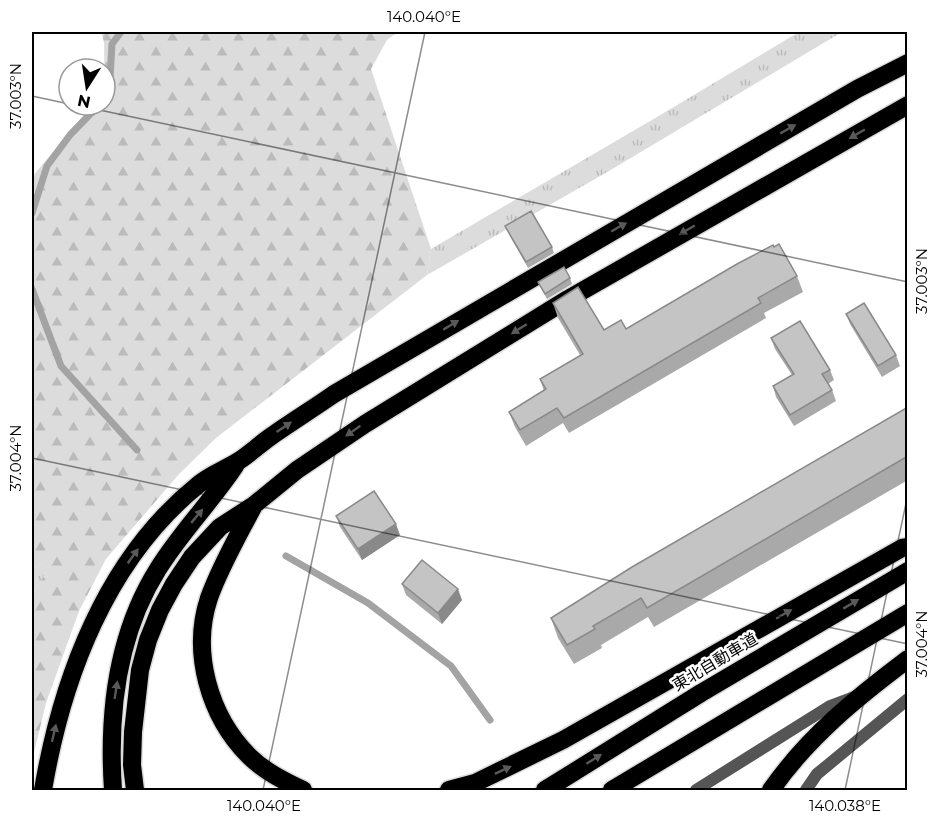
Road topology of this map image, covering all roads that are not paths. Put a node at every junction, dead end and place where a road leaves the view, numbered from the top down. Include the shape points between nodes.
1 (908, 63) edge
2 (908, 105) edge
3 (237, 462) junction
4 (254, 505) junction
5 (908, 547) edge
6 (908, 571) edge
7 (908, 613) edge
8 (908, 659) edge
9 (860, 694) junction
10 (908, 699) edge
11 (474, 787) edge
12 (43, 790) edge
13 (114, 790) edge
14 (135, 790) edge
15 (303, 790) edge
16 (449, 790) edge
17 (544, 790) edge
18 (612, 790) edge
19 (696, 790) edge
20 (771, 790) edge
21 (806, 790) edge

3 -> 1 highway via 334,394
2 -> 4 highway via 568,299 365,424
12 -> 3 highway via 62,702 86,635 105,601 147,537 170,510 199,483
13 -> 3 highway via 111,760 115,693 131,626 157,570
4 - 14 highway via 220,527 192,557 160,610 140,670 132,765
4 - 15 highway via 209,599 202,657 215,706 229,731 249,756 273,775
11 -> 5 highway
17 -> 6 highway, 東北自動車道
7 - 18 highway
8 - 9 highway
9 - 19 lane via 830,706
9 - 20 highway via 818,733
10 - 21 lane via 817,774
11 - 16 highway

